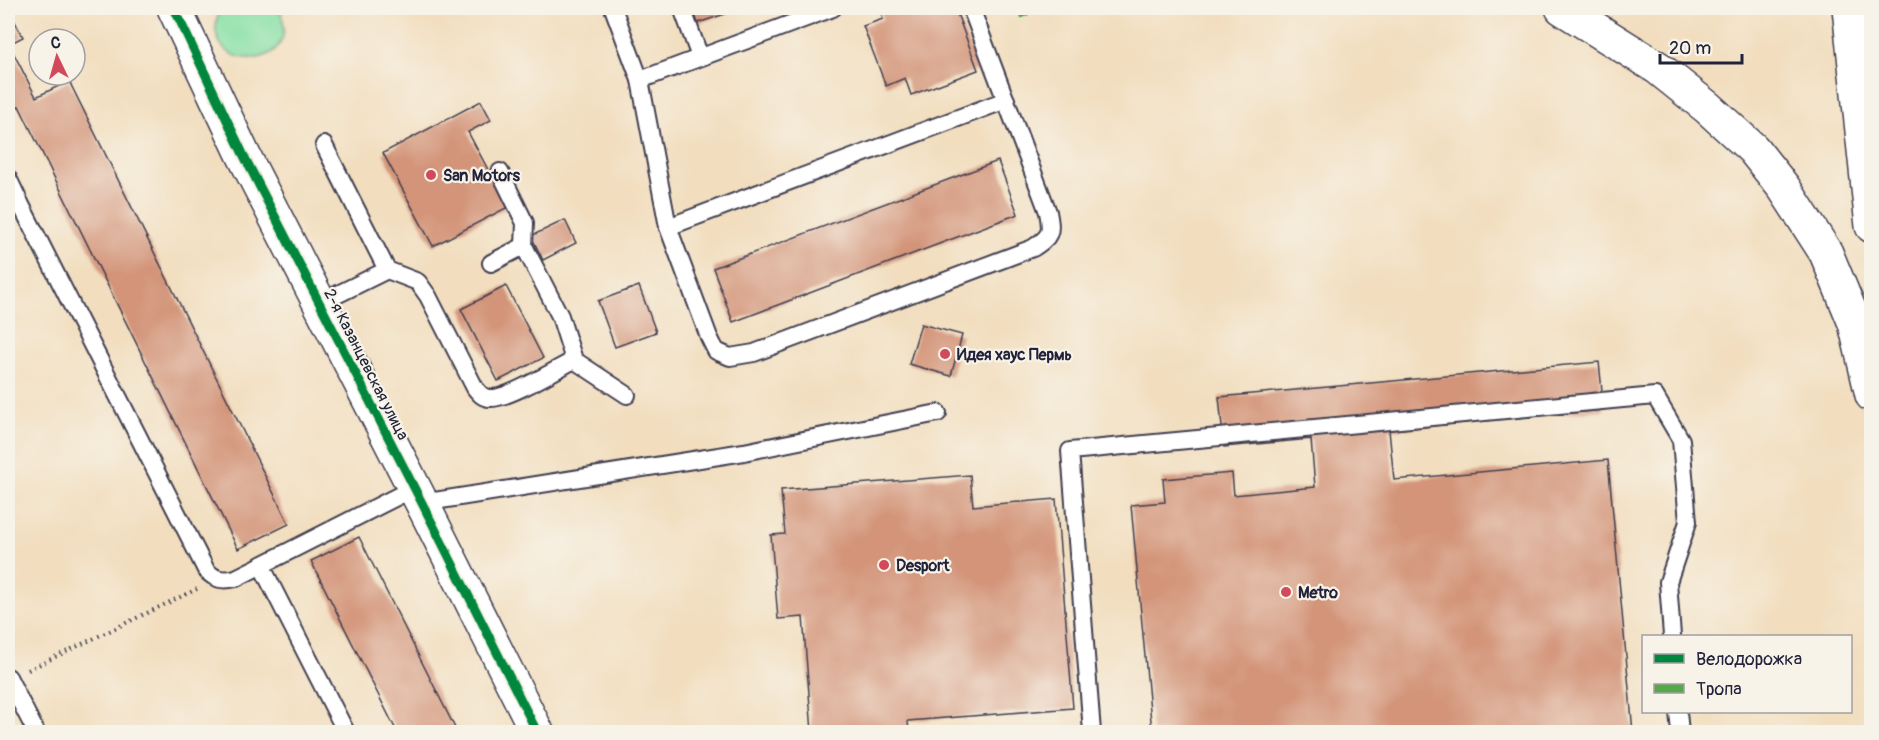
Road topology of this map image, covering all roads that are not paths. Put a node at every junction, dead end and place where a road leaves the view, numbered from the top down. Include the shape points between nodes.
1 (174, 8) edge
2 (613, 8) edge
3 (682, 8) edge
4 (833, 8) edge
5 (971, 8) edge
6 (1562, 8) edge
7 (1850, 8) edge
8 (700, 57) junction
9 (640, 80) junction
10 (1006, 100) junction
11 (324, 145) dead end
12 (500, 172) dead end
13 (8, 178) edge
14 (14, 206) edge
15 (1872, 226) edge
16 (668, 227) junction
17 (524, 246) junction
18 (491, 263) dead end
19 (387, 270) junction
20 (320, 303) junction
21 (574, 360) junction
22 (627, 395) dead end
23 (1872, 395) edge
24 (938, 413) dead end
25 (418, 495) junction
26 (261, 565) junction
27 (1672, 635) edge
28 (8, 679) edge
29 (1678, 713) edge
30 (36, 732) edge
31 (346, 732) edge
32 (537, 732) edge
33 (1092, 732) edge
34 (1680, 732) edge

1 - 20 main road, 2-я Казанцевская улица
2 - 9 lane
3 - 8 lane
4 - 8 lane
5 - 10 lane
6 - 23 main road via 1658,68 1753,149 1826,253 1855,323
7 - 15 main road
8 - 9 lane
9 - 16 lane
10 - 16 lane
10 - 16 lane via 1048,212 1051,228 1047,239 1034,248 754,353 730,357 716,351 709,338
11 - 19 lane
12 - 17 lane via 525,223
13 - 14 lane
14 - 26 lane via 206,570 223,580
17 - 18 lane
17 - 21 lane via 560,316
19 - 20 lane
19 - 21 lane via 418,282 482,396 492,399 507,394
20 - 25 main road, 2-я Казанцевская улица
21 - 22 lane
24 - 25 lane via 744,452
25 - 26 lane
25 - 32 main road, 2-я Казанцевская улица
26 - 31 lane
27 - 33 lane via 1668,582 1688,522 1681,440 1655,396 1070,451
28 - 30 lane
29 - 34 lane

